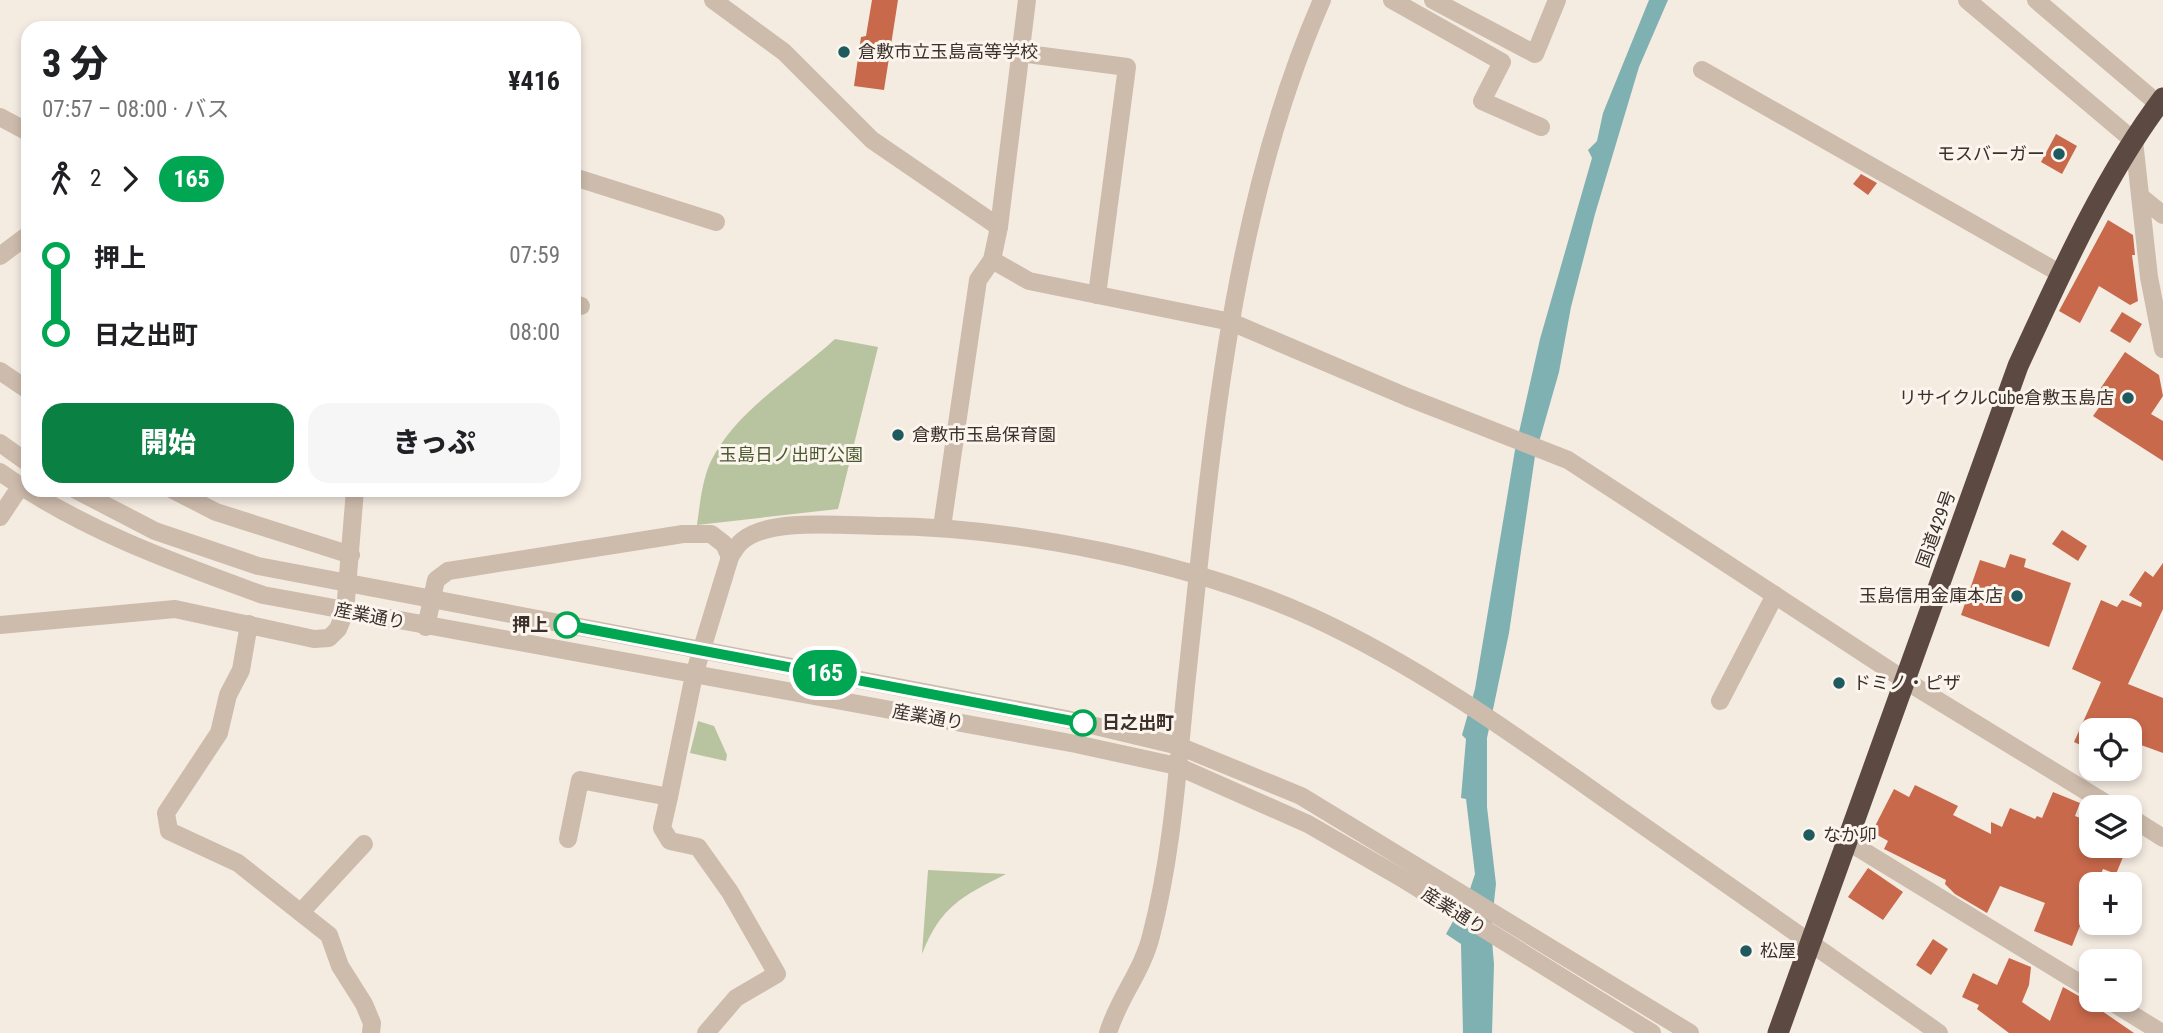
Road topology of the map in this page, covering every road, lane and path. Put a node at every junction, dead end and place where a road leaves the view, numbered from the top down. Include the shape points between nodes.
1 (713, 0) edge
2 (1027, 0) edge
3 (1322, 0) edge
4 (1392, 0) edge
5 (1433, 0) edge
6 (1557, 0) edge
7 (1967, 0) edge
8 (2036, 0) edge
9 (1457, 6) edge
10 (1512, 42) junction
11 (1020, 52) junction
12 (1502, 62) junction
13 (1702, 70) dead end
14 (2161, 103) edge
15 (0, 117) edge
16 (1541, 127) dead end
17 (21, 128) edge
18 (2134, 141) junction
19 (581, 179) edge
20 (2141, 197) junction
21 (2163, 215) edge
22 (716, 222) dead end
23 (999, 227) junction
24 (21, 240) edge
25 (0, 256) edge
26 (992, 260) junction
27 (2061, 274) junction
28 (1097, 295) junction
29 (1231, 322) junction
30 (2163, 349) edge
31 (0, 371) edge
32 (21, 385) edge
33 (0, 443) edge
34 (21, 458) edge
35 (0, 472) edge
36 (20, 487) joint
37 (37, 497) edge
38 (89, 497) edge
39 (187, 497) edge
40 (355, 497) edge
41 (0, 517) edge
42 (942, 527) junction
43 (351, 555) junction
44 (730, 557) junction
45 (1198, 576) junction
46 (348, 585) junction
47 (1775, 596) junction
48 (432, 601) junction
49 (345, 612) junction
50 (249, 624) junction
51 (0, 625) edge
52 (426, 627) junction
53 (702, 649) junction
54 (694, 675) junction
55 (1906, 681) junction
56 (1720, 701) dead end
57 (1179, 746) junction
58 (1177, 766) junction
59 (2092, 795) edge
60 (669, 797) junction
61 (2142, 825) edge
62 (2163, 838) edge
63 (568, 839) dead end
64 (1847, 841) junction
65 (364, 844) dead end
66 (301, 912) junction
67 (2079, 983) edge
68 (2128, 1012) edge
69 (371, 1033) edge
70 (706, 1033) edge
71 (1108, 1033) edge
72 (1652, 1033) edge
73 (1690, 1033) edge
74 (1778, 1033) edge
75 (1939, 1033) edge
76 (2162, 1033) edge

1 - 23 street via 783,52 872,140
2 - 11 street
3 - 29 street via 1277,117
4 - 12 street
5 - 9 street
6 - 10 street via 1535,54
7 - 18 street
8 - 14 street
9 - 10 street
10 - 12 street
11 - 23 street
11 - 28 street via 1127,67
12 - 16 street via 1482,101
13 - 27 street
14 - 18 highway, 国道429号
15 - 17 street
18 - 20 street
18 - 27 highway, 国道429号
19 - 22 street
20 - 21 street
20 - 30 street via 2149,277
23 - 26 street
24 - 25 street
26 - 28 street via 1029,281
26 - 42 street via 978,280
27 - 55 highway, 国道429号 via 2018,366
28 - 29 street
29 - 45 street
29 - 47 street via 1568,460
31 - 32 street
33 - 34 street
35 - 36 street, 産業通り
36 - 41 street
37 - 49 street, 産業通り via 166,560 263,596
38 - 46 street, 産業通り via 155,531 258,566
39 - 43 street via 216,512
40 - 43 street
42 - 44 street via 762,530 742,541
42 - 45 street via 1104,552
43 - 46 street
44 - 48 street via 724,544 711,534 683,534 448,571 436,580
44 - 53 street
45 - 57 street
45 - 75 street via 1311,617 1401,662 1494,721
46 - 48 street, 産業通り
46 - 49 street
47 - 55 street
47 - 56 street
48 - 52 street
48 - 53 street, 産業通り
49 - 50 street via 338,629 322,640
49 - 52 street, 産業通り
50 - 51 street via 175,609
50 - 66 street via 241,670 228,695 219,733 166,813 169,831 238,863
52 - 54 street, 産業通り
53 - 54 street
53 - 57 street, 産業通り via 1066,719
54 - 58 street, 産業通り
54 - 60 street
55 - 59 street
55 - 64 highway, 国道429号
57 - 58 street
57 - 73 street, 産業通り via 1301,796
58 - 71 street via 1174,812 1151,936 1137,977 1115,1011
58 - 72 street, 産業通り via 1308,824
60 - 63 street via 580,780
60 - 70 street via 662,828 670,841 698,847 777,974 736,998
61 - 62 street
64 - 67 street
64 - 74 highway, 国道429号
65 - 66 street
66 - 69 street via 329,935 340,966 364,1004
68 - 76 street

